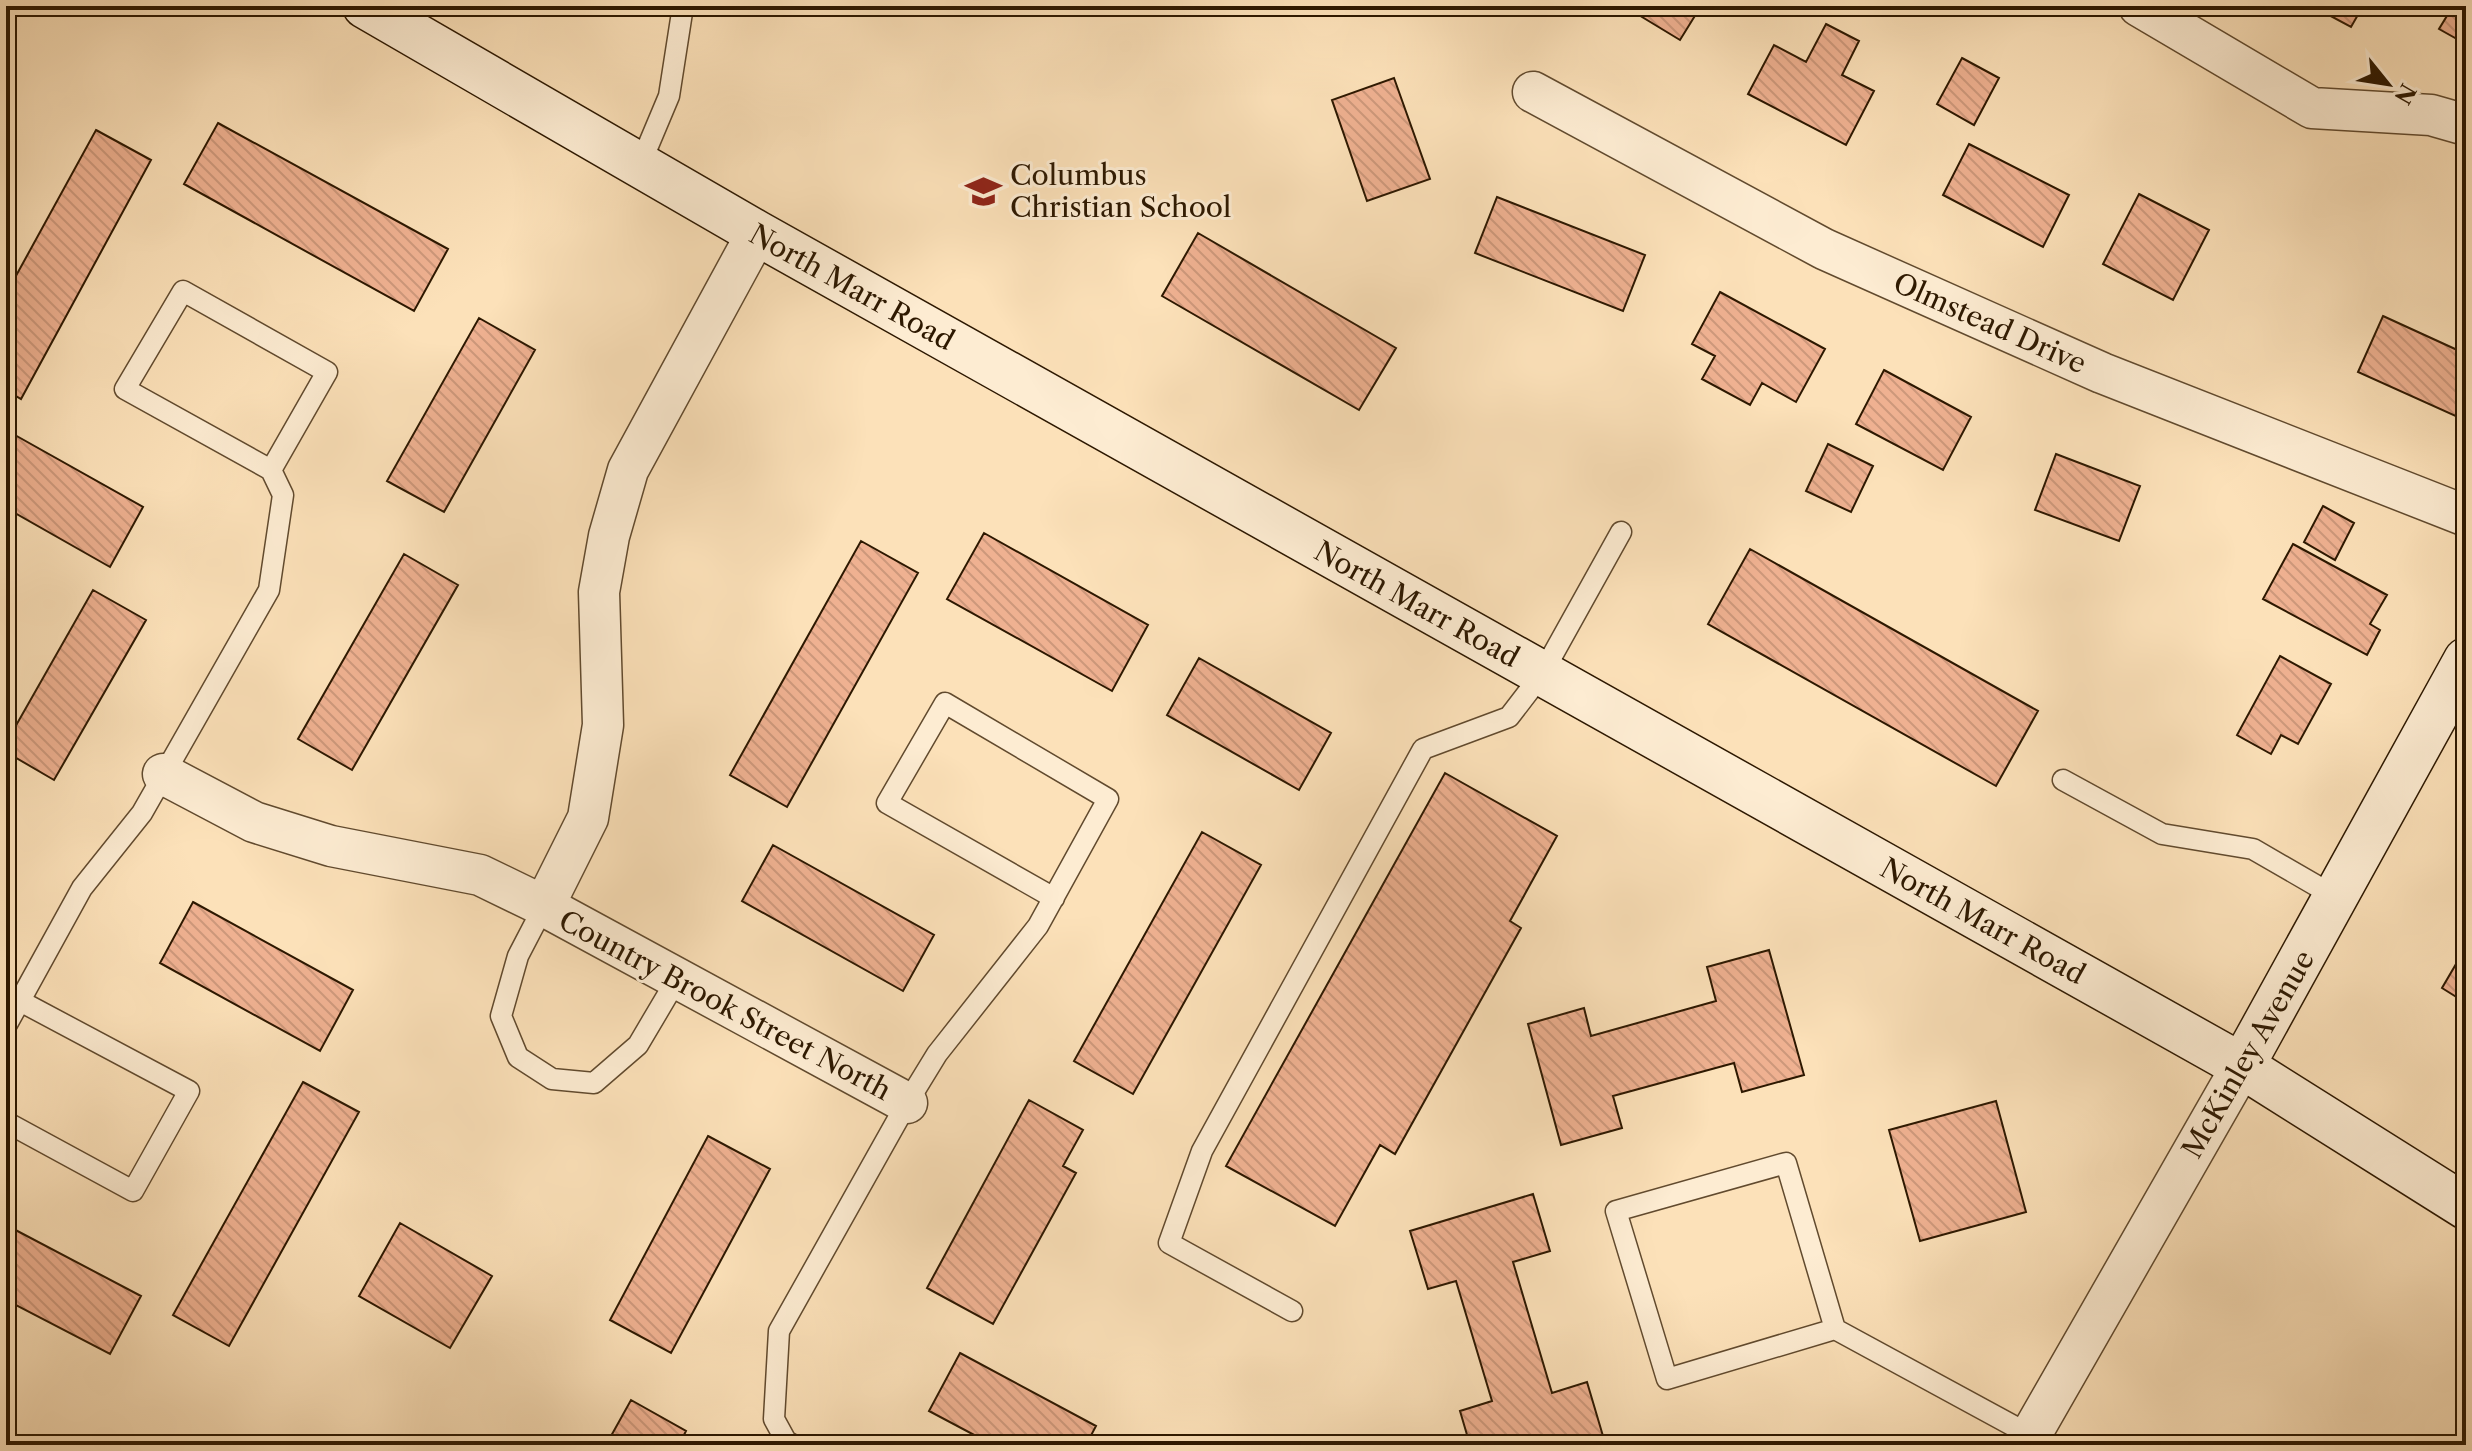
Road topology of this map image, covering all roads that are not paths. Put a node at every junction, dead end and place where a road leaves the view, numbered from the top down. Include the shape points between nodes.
1 (365, 6) edge
2 (683, 6) edge
3 (2139, 6) edge
4 (1533, 92) dead end
5 (2466, 125) edge
6 (640, 165) junction
7 (757, 233) junction
8 (271, 470) junction
9 (2466, 516) edge
10 (1621, 532) dead end
11 (2466, 660) edge
12 (1542, 674) junction
13 (163, 774) junction
14 (2063, 780) dead end
15 (2336, 897) junction
16 (1054, 898) junction
17 (544, 906) junction
18 (677, 979) junction
19 (20, 1001) junction
20 (6, 1026) edge
21 (2242, 1066) junction
22 (907, 1103) junction
23 (6, 1122) edge
24 (2466, 1207) edge
25 (1292, 1311) dead end
26 (1835, 1329) junction
27 (2028, 1440) edge
28 (787, 1444) edge

1 - 6 street, North Marr Road
2 - 6 lane via 669,96
3 - 5 street via 2312,108 2431,115
4 - 9 street, Olmstead Drive via 1824,249 2102,373
6 - 7 street, North Marr Road
7 - 12 street, North Marr Road
7 - 17 street via 628,470 599,592 603,725 588,818
8 - 8 lane via 125,389 183,291 327,372
8 - 13 lane via 283,495 269,590
10 - 12 lane
11 - 15 street, McKinley Avenue
12 - 21 street, North Marr Road
12 - 25 lane via 1509,717 1423,749 1202,1151 1169,1243
13 - 17 street, Country Brook Street North via 254,822 331,846 480,875
13 - 19 lane via 142,813 82,888
14 - 15 lane via 2162,834 2253,849
15 - 21 street, McKinley Avenue
16 - 16 lane via 887,803 945,703 1108,799
16 - 22 lane via 937,1054
17 - 18 street, Country Brook Street North
17 - 18 lane via 518,956 501,1016 518,1057 552,1079 594,1083 638,1045
18 - 22 street, Country Brook Street North
19 - 20 lane
19 - 23 lane via 189,1091 133,1191
21 - 24 street, North Marr Road
21 - 27 street, McKinley Avenue
22 - 28 lane via 779,1331 774,1419
26 - 26 lane via 1786,1163 1616,1211 1667,1379
26 - 27 lane

